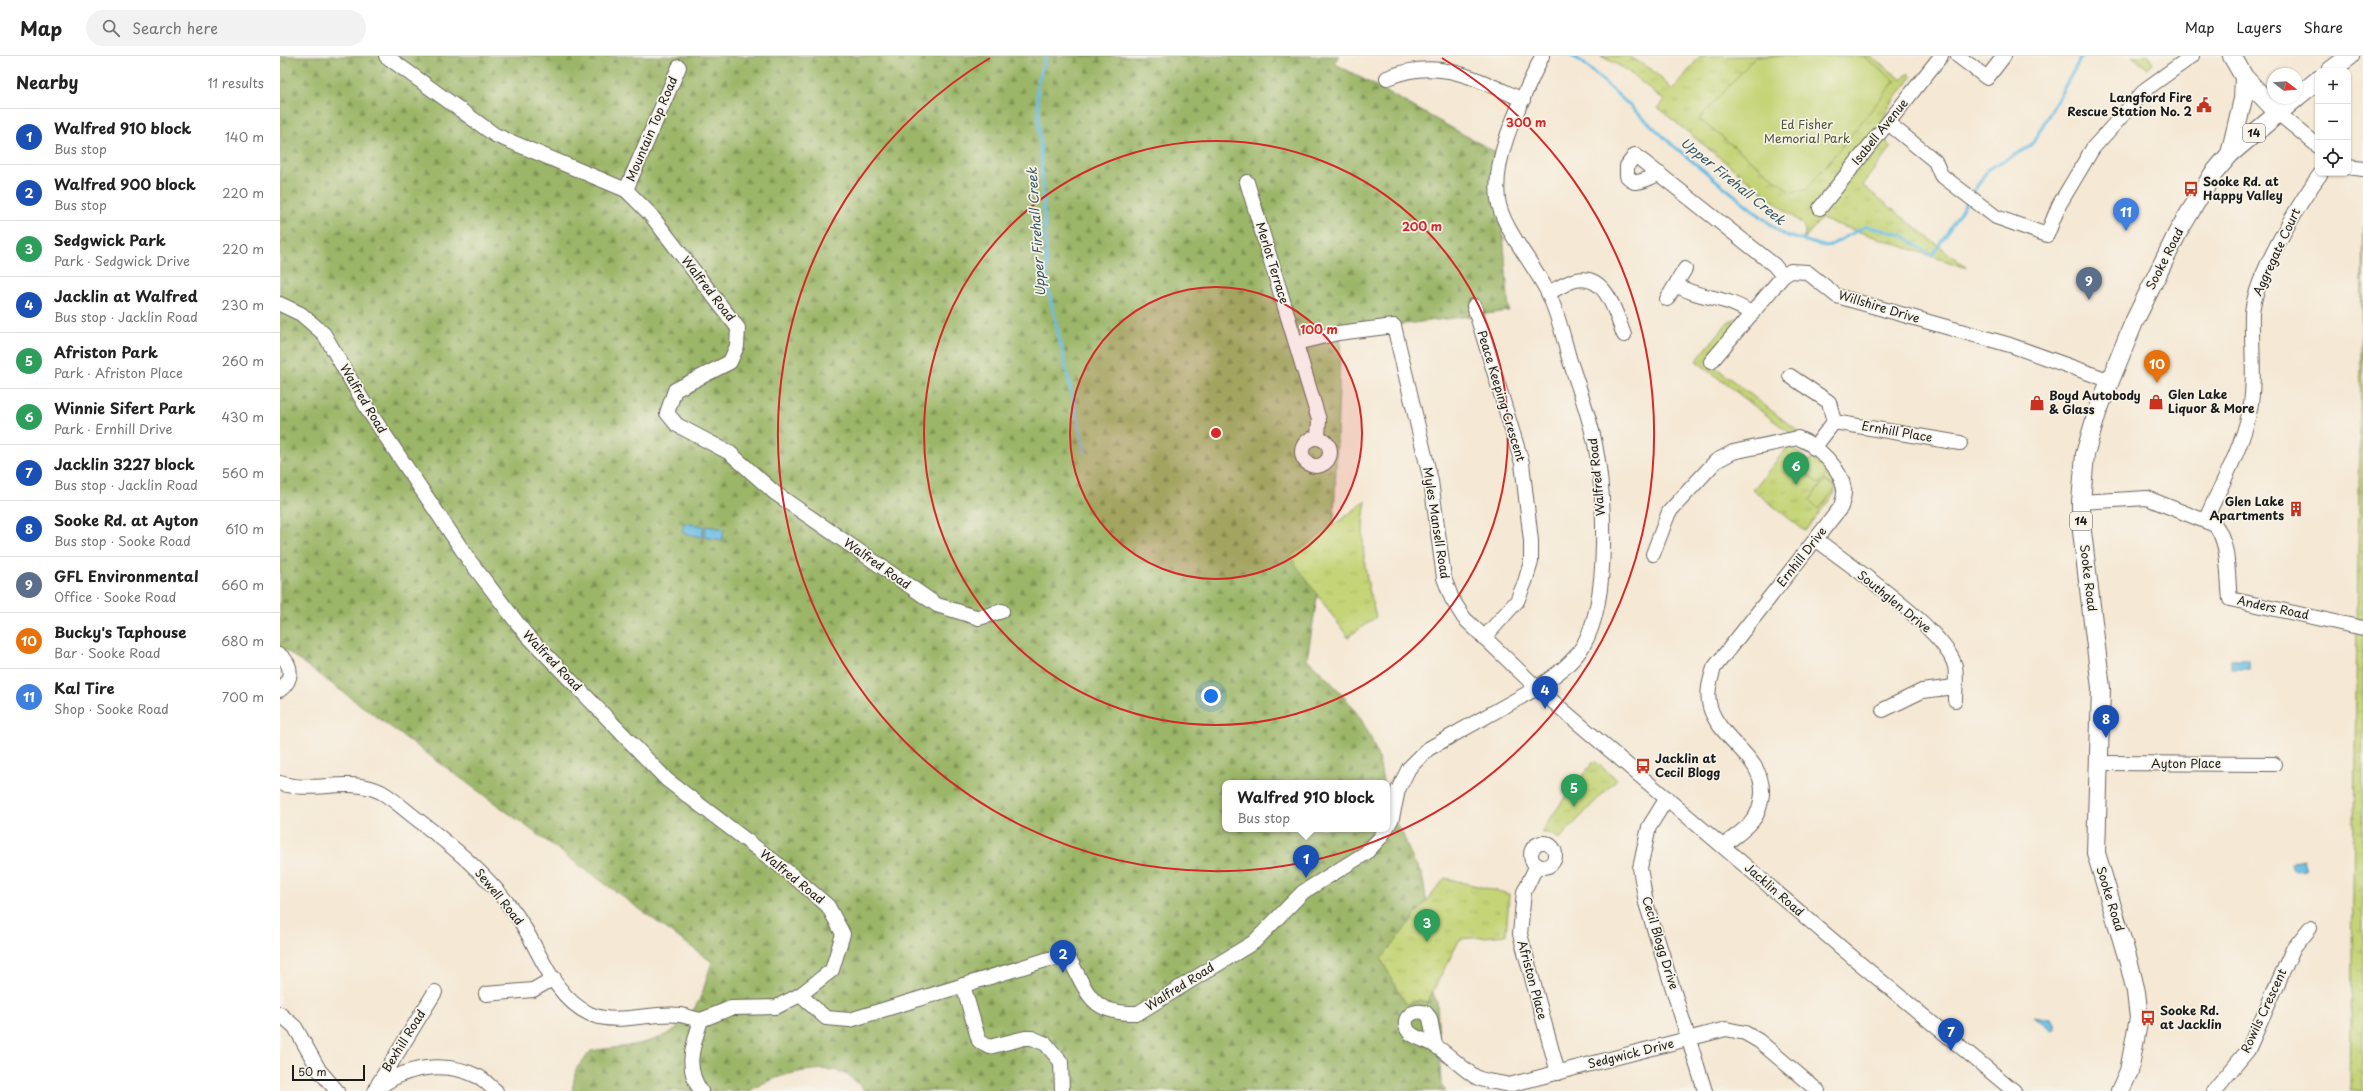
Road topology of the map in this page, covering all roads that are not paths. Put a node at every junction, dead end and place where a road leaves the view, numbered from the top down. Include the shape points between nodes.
1 (386, 56) edge
2 (1542, 56) edge
3 (1940, 56) edge
4 (1958, 56) edge
5 (2004, 56) edge
6 (2192, 56) edge
7 (2232, 56) edge
8 (2350, 56) edge
9 (679, 67) dead end
10 (2334, 68) edge
11 (2244, 77) junction
12 (1387, 78) dead end
13 (2315, 83) edge
14 (2303, 93) edge
15 (1523, 100) junction
16 (2289, 104) edge
17 (2278, 113) junction
18 (1888, 123) junction
19 (2315, 144) edge
20 (2230, 154) junction
21 (2351, 168) edge
22 (2363, 170) edge
23 (1660, 174) dead end
24 (2319, 176) edge
25 (1247, 182) dead end
26 (626, 190) junction
27 (1820, 208) dead end
28 (1685, 269) dead end
29 (1783, 276) junction
30 (1676, 285) junction
31 (1548, 293) junction
32 (1667, 299) dead end
33 (280, 304) edge
34 (1474, 306) dead end
35 (1752, 314) junction
36 (1624, 336) dead end
37 (1296, 343) junction
38 (1711, 362) dead end
39 (1790, 376) dead end
40 (2111, 381) junction
41 (1834, 422) junction
42 (1318, 437) dead end
43 (1960, 443) dead end
44 (1814, 448) junction
45 (2081, 502) junction
46 (2205, 521) junction
47 (1817, 540) junction
48 (1653, 554) dead end
49 (1002, 610) dead end
50 (2363, 628) edge
51 (1484, 638) junction
52 (280, 655) edge
53 (1537, 688) junction
54 (280, 690) edge
55 (1883, 710) dead end
56 (2098, 763) junction
57 (2274, 764) dead end
58 (280, 783) edge
59 (1667, 798) junction
60 (1390, 821) edge
61 (1384, 832) edge
62 (1722, 846) junction
63 (1537, 865) dead end
64 (2310, 928) dead end
65 (554, 978) junction
66 (963, 985) junction
67 (435, 992) dead end
68 (486, 994) dead end
69 (800, 995) junction
70 (280, 1014) edge
71 (701, 1020) junction
72 (1690, 1039) junction
73 (1434, 1045) dead end
74 (1558, 1073) junction
75 (336, 1091) edge
76 (374, 1091) edge
77 (496, 1091) edge
78 (701, 1091) edge
79 (1062, 1091) edge
80 (1705, 1091) edge
81 (1818, 1091) edge
82 (2014, 1091) edge
83 (2120, 1091) edge
84 (2214, 1091) edge

1 - 26 street, Walfred Road via 495,135
2 - 15 street, Walfred Road
3 - 18 street, Isabell Avenue
4 - 5 street via 1987,78
6 - 18 street via 2146,89 2093,148 2059,205 2047,235 1996,217 1941,175 1935,161
7 - 11 main road
8 - 10 main road
9 - 26 street, Mountain Top Road
11 - 17 main road
11 - 20 main road via 2243,99
12 - 15 street via 1419,64 1453,66
13 - 14 main road, Sooke Road / 14
15 - 31 street, Walfred Road via 1504,147 1498,174 1498,200 1504,219
16 - 17 main road, Sooke Road / 14
17 - 19 street
17 - 20 main road, Sooke Road / 14
18 - 27 street, Isabell Avenue
20 - 40 main road, Sooke Road / 14 via 2213,174 2178,232 2134,322
21 - 22 street
23 - 29 street via 1776,267
24 - 46 street, Aggregate Court via 2298,206 2255,294 2252,314 2250,413
25 - 37 street, Merlot Terrace
26 - 49 street, Walfred Road via 650,214 738,328 737,346 730,362 675,390 667,413 677,426 730,453 775,493 937,605 979,618
28 - 30 street
29 - 35 street
29 - 40 street, Willshire Drive via 1791,271 1807,272 1837,296 2010,345
30 - 32 street
30 - 35 street via 1685,290 1733,302
31 - 36 street via 1577,280 1591,280 1605,290
31 - 53 street, Walfred Road via 1596,445 1602,535 1600,594 1590,630 1575,657
33 - 69 street, Walfred Road via 301,314 324,334 370,413 469,560 525,634 667,780 792,875 828,906 843,934 832,970
34 - 51 street, Peace Keeping Crescent via 1522,464 1531,541 1531,562 1517,601
35 - 38 street
37 - 42 street, Merlot Terrace via 1319,420
37 - 51 street, Myles Mansell Road via 1338,333 1394,326 1431,481 1444,578 1452,599 1464,618
39 - 41 street via 1829,402
40 - 45 main road, Sooke Road / 14 via 2097,413 2085,454
41 - 43 street, Ernhill Place
41 - 44 street
44 - 47 street, Ernhill Drive via 1838,474 1844,490 1841,507
44 - 48 street, Ernhill Drive via 1805,441 1791,438 1724,456 1664,518
45 - 46 street, Anders Road via 2147,498
45 - 56 main road, Sooke Road / 14 via 2081,523 2101,688
46 - 50 street, Anders Road via 2215,526 2222,534 2230,599
47 - 55 street, Southglen Drive via 1929,628 1946,647 1955,667 1955,694 1922,691
47 - 62 street, Ernhill Drive via 1714,668 1708,689 1710,707 1722,728 1757,769 1762,787 1761,803 1753,820
51 - 53 street, Myles Mansell Road
52 - 54 street via 285,659 290,671 288,682
53 - 59 street, Jacklin Road
53 - 60 street, Walfred Road via 1428,749 1409,768 1398,790
56 - 57 street, Ayton Place
56 - 83 main road, Sooke Road / 14 via 2096,853 2129,963 2139,1018 2129,1071
58 - 65 street, Sewell Road via 304,788 349,784 382,792 460,851 488,879 516,914
59 - 62 street, Jacklin Road
59 - 72 street, Cecil Blogg Drive via 1649,827 1640,868 1646,903
61 - 66 street, Walfred Road via 1366,853 1304,892 1254,942 1138,1013 1118,1014 1104,1009 1090,998 1071,962 1061,958 1049,959
62 - 82 street, Jacklin Road
63 - 74 street, Afriston Place via 1524,892 1520,934
64 - 84 street, Rowils Crescent via 2293,949 2248,1050
65 - 68 street via 533,990
65 - 71 street, Sewell Road via 576,1007 592,1015 611,1018 680,1015
66 - 69 street, Walfred Road via 850,1020 826,1018
66 - 79 street via 979,1041 990,1047 1025,1038 1046,1044 1061,1062
67 - 76 street, Bexhill Road
69 - 71 street via 776,1007 731,1008
70 - 75 street via 296,1027 319,1070
71 - 78 street via 691,1053 693,1080
72 - 74 street, Sedgwick Drive
72 - 80 street, Cecil Blogg Drive
72 - 81 street, Sedgwick Drive via 1726,1029 1745,1033 1759,1041
73 - 74 street, Sedgwick Drive via 1477,1077 1509,1085
76 - 77 street via 405,1071 431,1067 455,1069 480,1078

